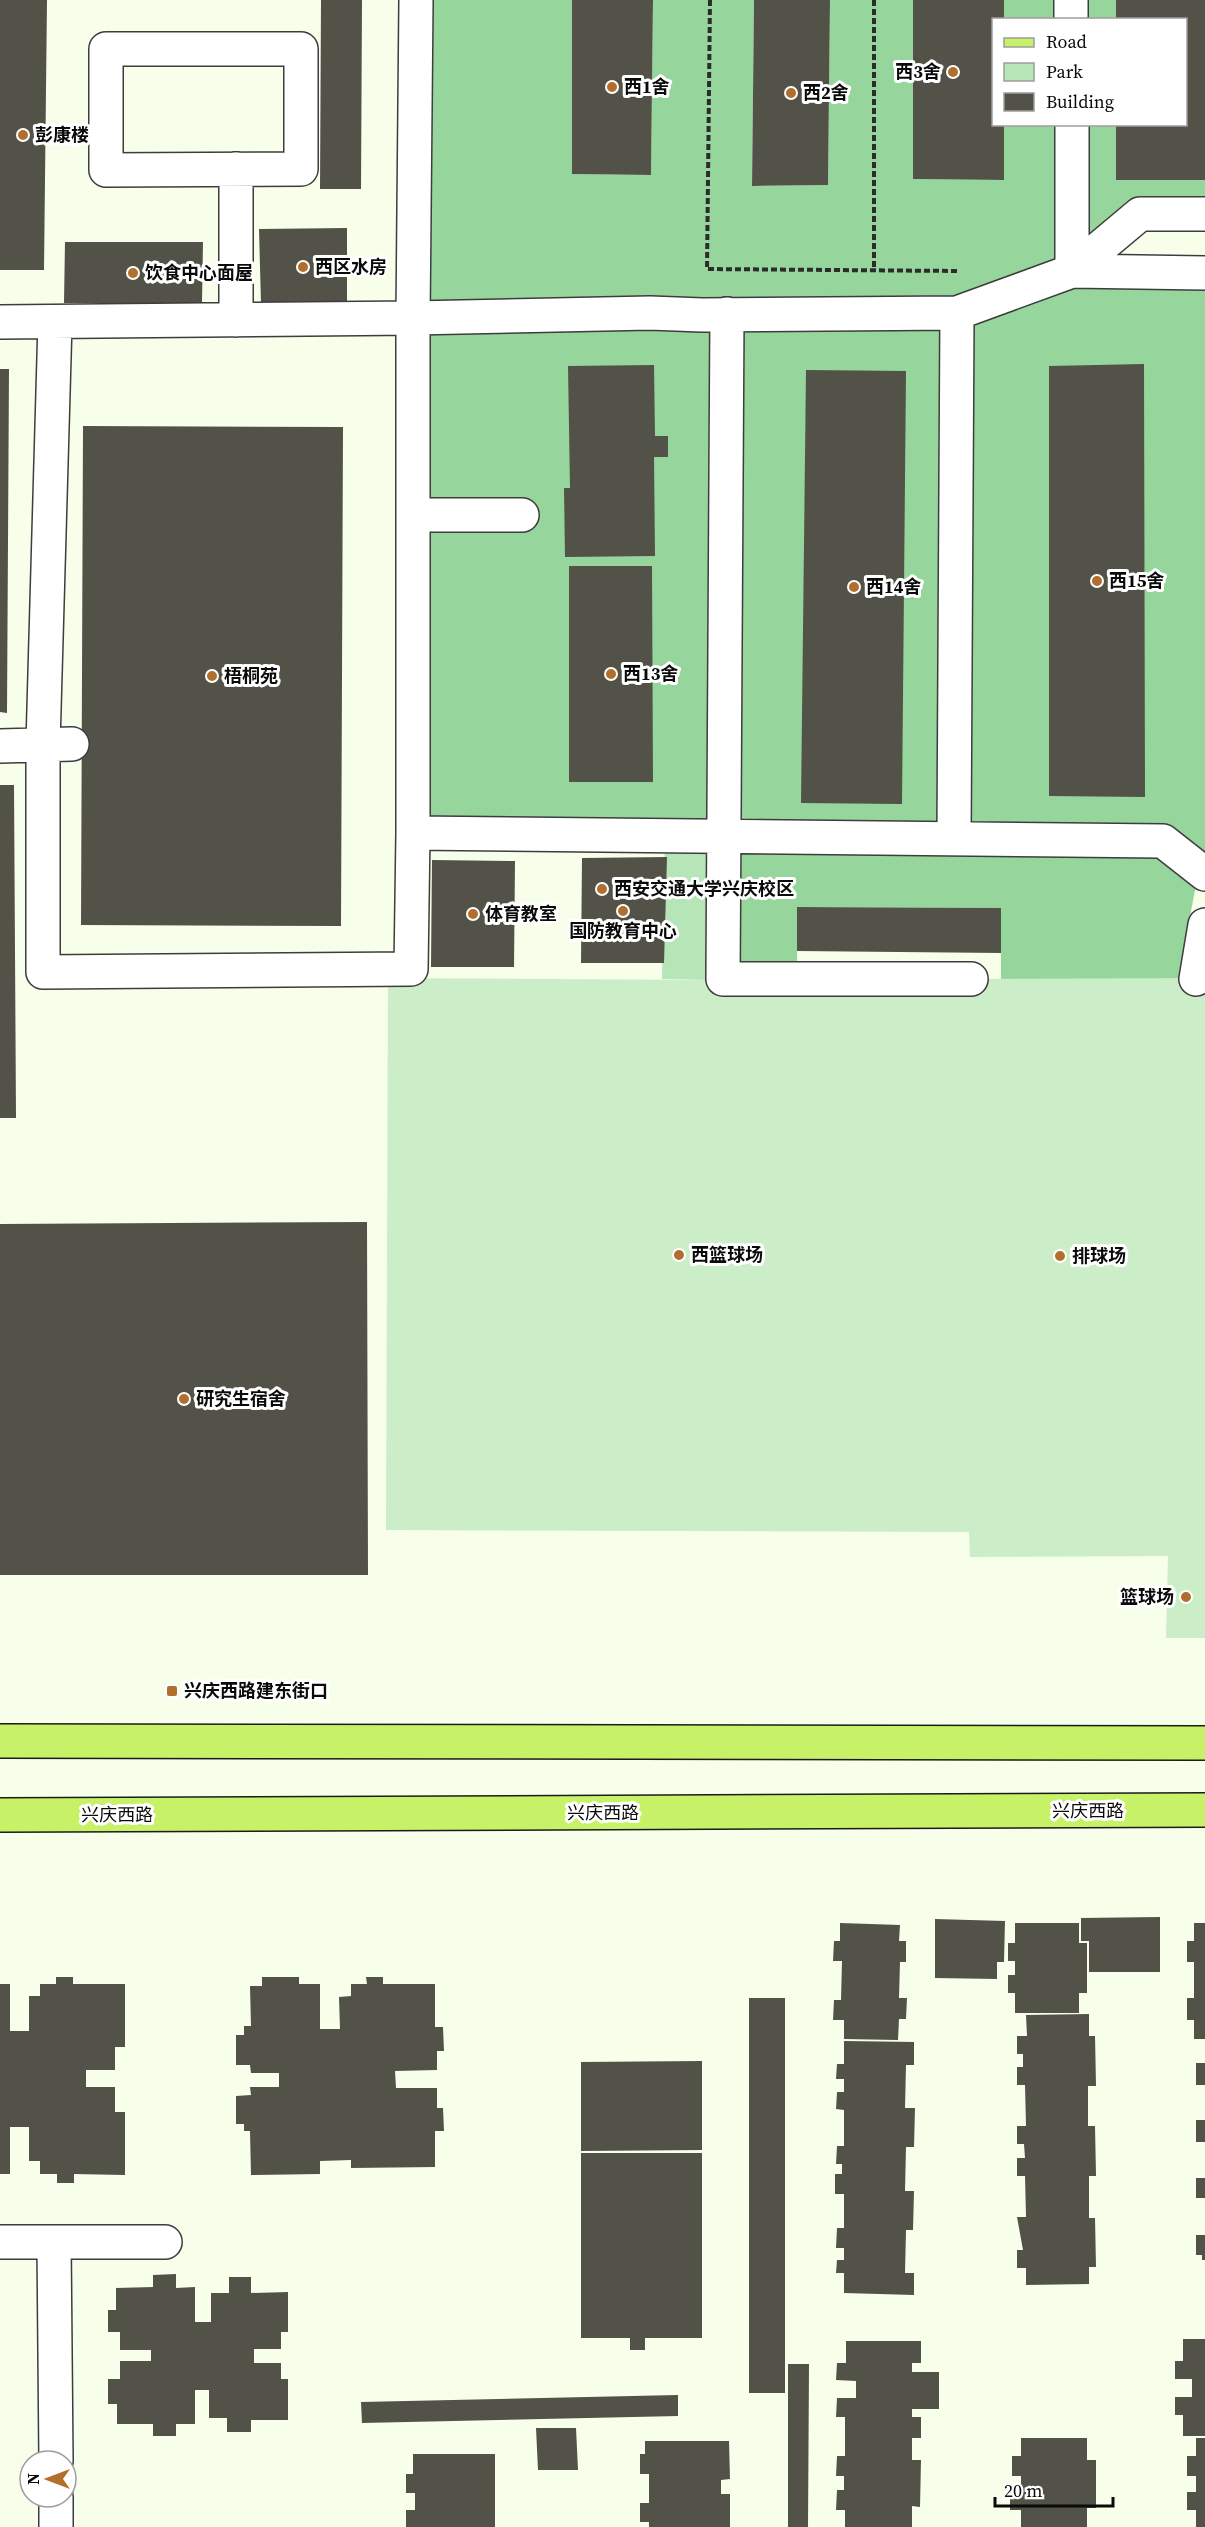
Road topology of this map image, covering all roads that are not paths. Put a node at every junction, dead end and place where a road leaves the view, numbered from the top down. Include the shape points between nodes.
1 (416, 0) edge
2 (1071, 0) edge
3 (1071, 18) edge
4 (1072, 126) edge
5 (236, 169) junction
6 (1205, 214) edge
7 (1072, 271) junction
8 (1205, 273) edge
9 (957, 313) junction
10 (727, 314) junction
11 (413, 318) junction
12 (236, 320) junction
13 (0, 322) edge
14 (55, 322) junction
15 (413, 515) junction
16 (522, 515) dead end
17 (57, 744) junction
18 (0, 746) edge
19 (413, 833) junction
20 (725, 837) junction
21 (954, 839) junction
22 (1205, 874) edge
23 (1205, 925) edge
24 (971, 979) dead end
25 (1196, 979) dead end
26 (0, 1742) edge
27 (1205, 1743) edge
28 (1205, 1810) edge
29 (0, 1815) edge
30 (0, 2242) edge
31 (54, 2242) junction
32 (165, 2242) dead end
33 (56, 2449) edge
34 (56, 2509) edge
35 (56, 2527) edge

1 - 11 street
2 - 3 street
4 - 7 street
5 - 5 street via 106,170 106,49 301,49 301,169
5 - 12 street
6 - 7 street via 1140,214
7 - 8 street
7 - 9 street
9 - 10 street
9 - 21 street
10 - 11 street
10 - 20 street
11 - 12 street
11 - 15 street
12 - 14 street
13 - 14 street
14 - 17 street
15 - 16 street
15 - 19 street
17 - 18 street
17 - 19 street via 43,972 411,969
19 - 20 street
20 - 21 street
20 - 24 street via 723,979
21 - 22 street via 1163,842
23 - 25 street
26 - 27 main road
28 - 29 main road, 兴庆西路
30 - 31 street
31 - 32 street
31 - 33 street
34 - 35 street

